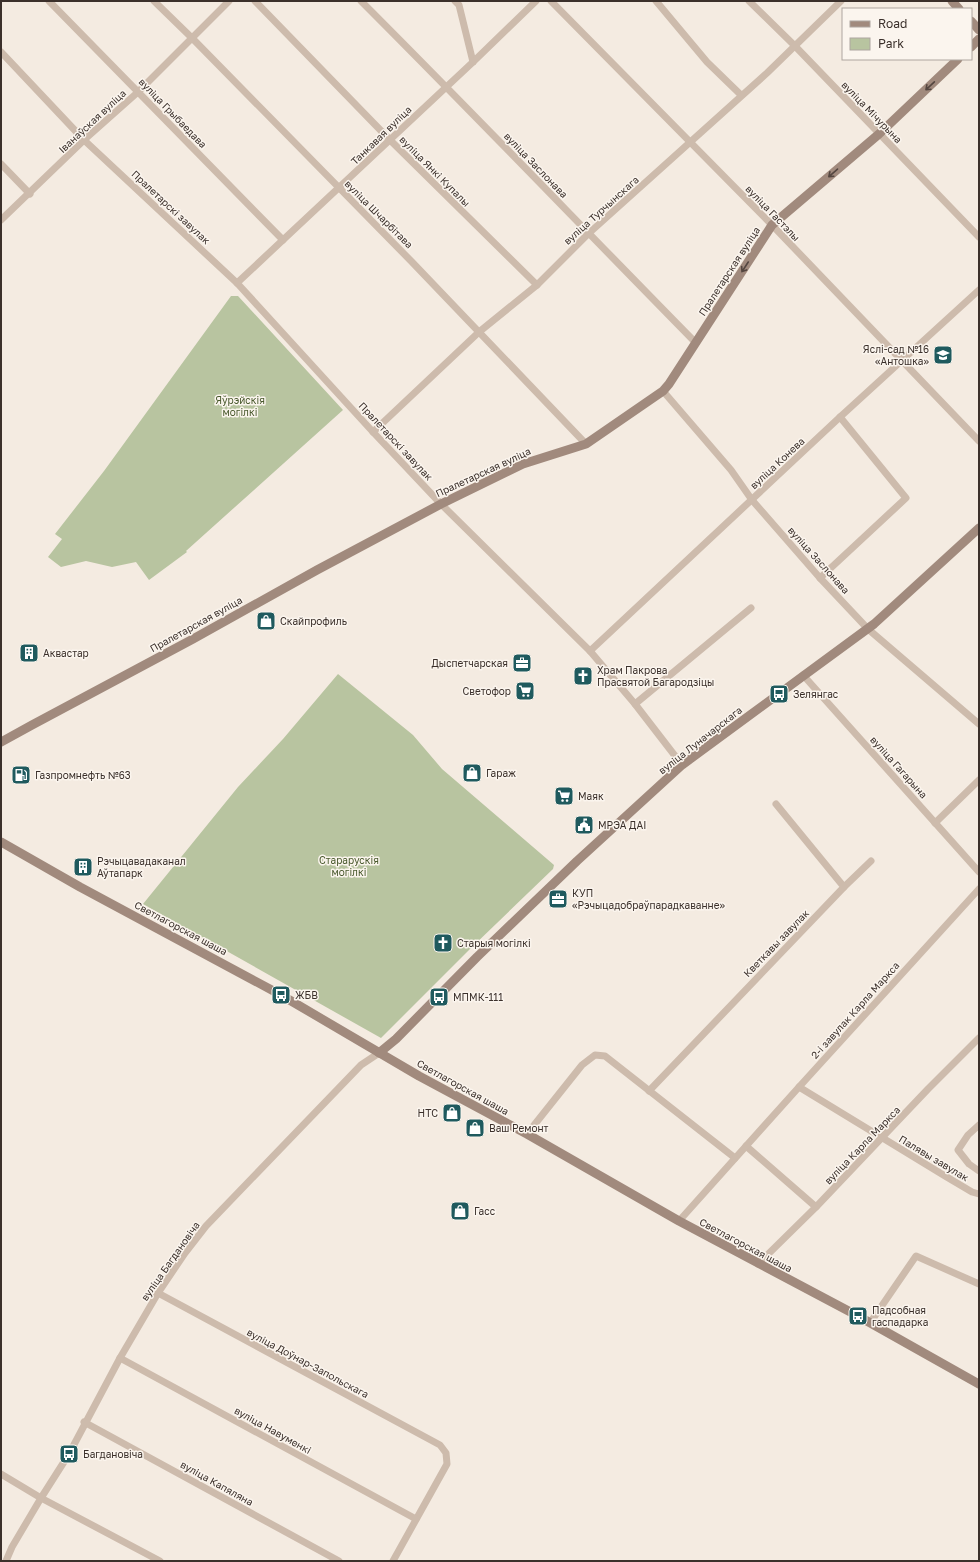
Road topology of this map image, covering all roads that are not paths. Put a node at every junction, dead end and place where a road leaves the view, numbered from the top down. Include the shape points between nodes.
1 (49, 1) edge
2 (154, 1) edge
3 (229, 1) edge
4 (255, 1) edge
5 (361, 1) edge
6 (455, 1) edge
7 (536, 1) edge
8 (551, 1) edge
9 (656, 1) edge
10 (749, 1) edge
11 (841, 1) edge
12 (972, 22) edge
13 (979, 30) edge
14 (192, 38) junction
15 (794, 46) junction
16 (1, 52) edge
17 (957, 60) edge
18 (473, 62) junction
19 (447, 87) junction
20 (138, 92) junction
21 (741, 95) junction
22 (879, 134) junction
23 (84, 140) junction
24 (390, 140) junction
25 (690, 143) junction
26 (1, 164) edge
27 (340, 188) junction
28 (30, 194) junction
29 (1, 220) edge
30 (772, 226) junction
31 (588, 234) junction
32 (979, 237) edge
33 (283, 240) junction
34 (237, 283) junction
35 (537, 285) junction
36 (979, 290) edge
37 (479, 332) junction
38 (696, 343) junction
39 (902, 361) junction
40 (663, 391) junction
41 (840, 417) junction
42 (373, 432) junction
43 (979, 441) edge
44 (586, 444) junction
45 (752, 500) junction
46 (441, 504) junction
47 (979, 528) edge
48 (820, 578) junction
49 (751, 608) dead end
50 (868, 629) junction
51 (590, 651) junction
52 (803, 675) junction
53 (635, 704) junction
54 (979, 724) edge
55 (1, 742) edge
56 (682, 765) junction
57 (979, 780) edge
58 (776, 804) dead end
59 (935, 823) junction
60 (1, 842) edge
61 (871, 861) dead end
62 (979, 872) edge
63 (844, 887) junction
64 (979, 889) edge
65 (979, 1038) edge
66 (379, 1053) junction
67 (799, 1086) junction
68 (649, 1090) junction
69 (979, 1125) edge
70 (527, 1134) junction
71 (882, 1138) junction
72 (746, 1146) junction
73 (735, 1158) junction
74 (979, 1171) edge
75 (979, 1194) edge
76 (816, 1207) junction
77 (679, 1221) junction
78 (758, 1264) junction
79 (979, 1284) edge
80 (158, 1293) junction
81 (870, 1323) junction
82 (120, 1358) junction
83 (979, 1384) edge
84 (84, 1422) junction
85 (1, 1474) edge
86 (41, 1498) junction
87 (416, 1519) junction
88 (6, 1561) edge
89 (160, 1561) edge
90 (339, 1561) edge
91 (392, 1561) edge

1 - 20 street, вуліца Грыбаедава
2 - 14 street, вуліца Шчарбітава
3 - 14 street, Іванаўская вуліца
4 - 24 street, вуліца Янкі Купалы
5 - 19 street, вуліца Заслонава
6 - 18 street via 459,5
7 - 18 street, Танкавая вуліца
8 - 25 street, вуліца Гастэлы
9 - 21 street via 707,62
10 - 15 street, вуліца Мічурына
11 - 15 street, вуліца Турчынскага
12 - 13 street
14 - 20 street, Іванаўская вуліца
14 - 27 street, вуліца Шчарбітава
15 - 21 street, вуліца Турчынскага
15 - 22 street, вуліца Мічурына
16 - 23 street, Пралетарскі завулак
17 -> 22 street, Пралетарская вуліца
18 - 19 street, Танкавая вуліца
19 - 24 street, Танкавая вуліца
19 - 31 street, вуліца Заслонава
20 - 23 street, Іванаўская вуліца
20 - 33 street, вуліца Грыбаедава
21 - 25 street, вуліца Турчынскага
22 -> 30 street, Пралетарская вуліца
22 - 32 street, вуліца Мічурына
23 - 28 street, Іванаўская вуліца
23 - 34 street, Пралетарскі завулак
24 - 27 street, Танкавая вуліца
24 - 35 street, вуліца Янкі Купалы
25 - 30 street, вуліца Гастэлы
25 - 31 street, вуліца Турчынскага
26 - 28 street
27 - 33 street, Танкавая вуліца
27 - 37 street, вуліца Шчарбітава
28 - 29 street, Іванаўская вуліца
30 -> 38 street, Пралетарская вуліца
30 - 39 street, вуліца Гастэлы
31 - 35 street, вуліца Турчынскага
31 - 38 street, вуліца Заслонава
33 - 34 street, Танкавая вуліца
34 - 42 street, Пралетарскі завулак
35 - 37 street, вуліца Турчынскага
36 - 39 street, вуліца Конева
37 - 42 street, вуліца Турчынскага
37 - 44 street, вуліца Шчарбітава
38 - 40 street, Пралетарская вуліца
39 - 41 street, вуліца Конева
39 - 43 street, вуліца Гастэлы
40 - 44 street, Пралетарская вуліца
40 - 45 street, вуліца Заслонава via 731,470
41 - 45 street, вуліца Конева
41 - 48 street via 906,498
42 - 46 street, Пралетарскі завулак
44 - 46 street, Пралетарская вуліца via 523,464
45 - 48 street, вуліца Заслонава
45 - 51 street, вуліца Конева
46 - 51 street, Пралетарскі завулак
46 - 55 street, Пралетарская вуліца
47 - 50 street, вуліца Луначарскага
48 - 50 street, вуліца Заслонава
49 - 53 street
50 - 52 street, вуліца Луначарскага
50 - 54 street, вуліца Заслонава
51 - 53 street, Пралетарскі завулак
52 - 56 street, вуліца Луначарскага
52 - 59 street, вуліца Гагарына
53 - 56 street, Пралетарскі завулак
56 - 66 street, вуліца Луначарскага via 577,861
57 - 59 street
58 - 63 street
59 - 62 street, вуліца Гагарына
60 - 66 street, Светлагорская шаша via 281,995
61 - 63 street, Кветкавы завулак
63 - 68 street, Кветкавы завулак
64 - 67 street, 2-і завулак Карла Маркса
65 - 71 street, вуліца Карла Маркса
66 - 70 street, Светлагорская шаша
66 - 80 street, вуліца Багдановіча via 361,1065 206,1226
67 - 71 street, Палявы завулак
67 - 72 street, 2-і завулак Карла Маркса
68 - 70 street via 605,1056 595,1054 582,1065
68 - 73 street
69 - 74 street via 958,1150 969,1164
70 - 77 street, Светлагорская шаша
71 - 75 street, Палявы завулак
71 - 76 street, вуліца Карла Маркса
72 - 73 street, 2-і завулак Карла Маркса
72 - 76 street
73 - 77 street, 2-і завулак Карла Маркса
76 - 78 street, вуліца Карла Маркса
77 - 78 street, Светлагорская шаша
78 - 81 street, Светлагорская шаша
79 - 81 street via 916,1256
80 - 82 street, вуліца Багдановіча
80 - 87 street, вуліца Доўнар-Запольскага via 440,1445 446,1453 447,1464
81 - 83 street, Светлагорская шаша
82 - 84 street, вуліца Багдановіча
82 - 87 street, вуліца Навуменкі
84 - 86 street, вуліца Багдановіча via 69,1454
84 - 90 street, вуліца Капяляна
85 - 86 street
86 - 88 street, вуліца Багдановіча
86 - 89 street
87 - 91 street

